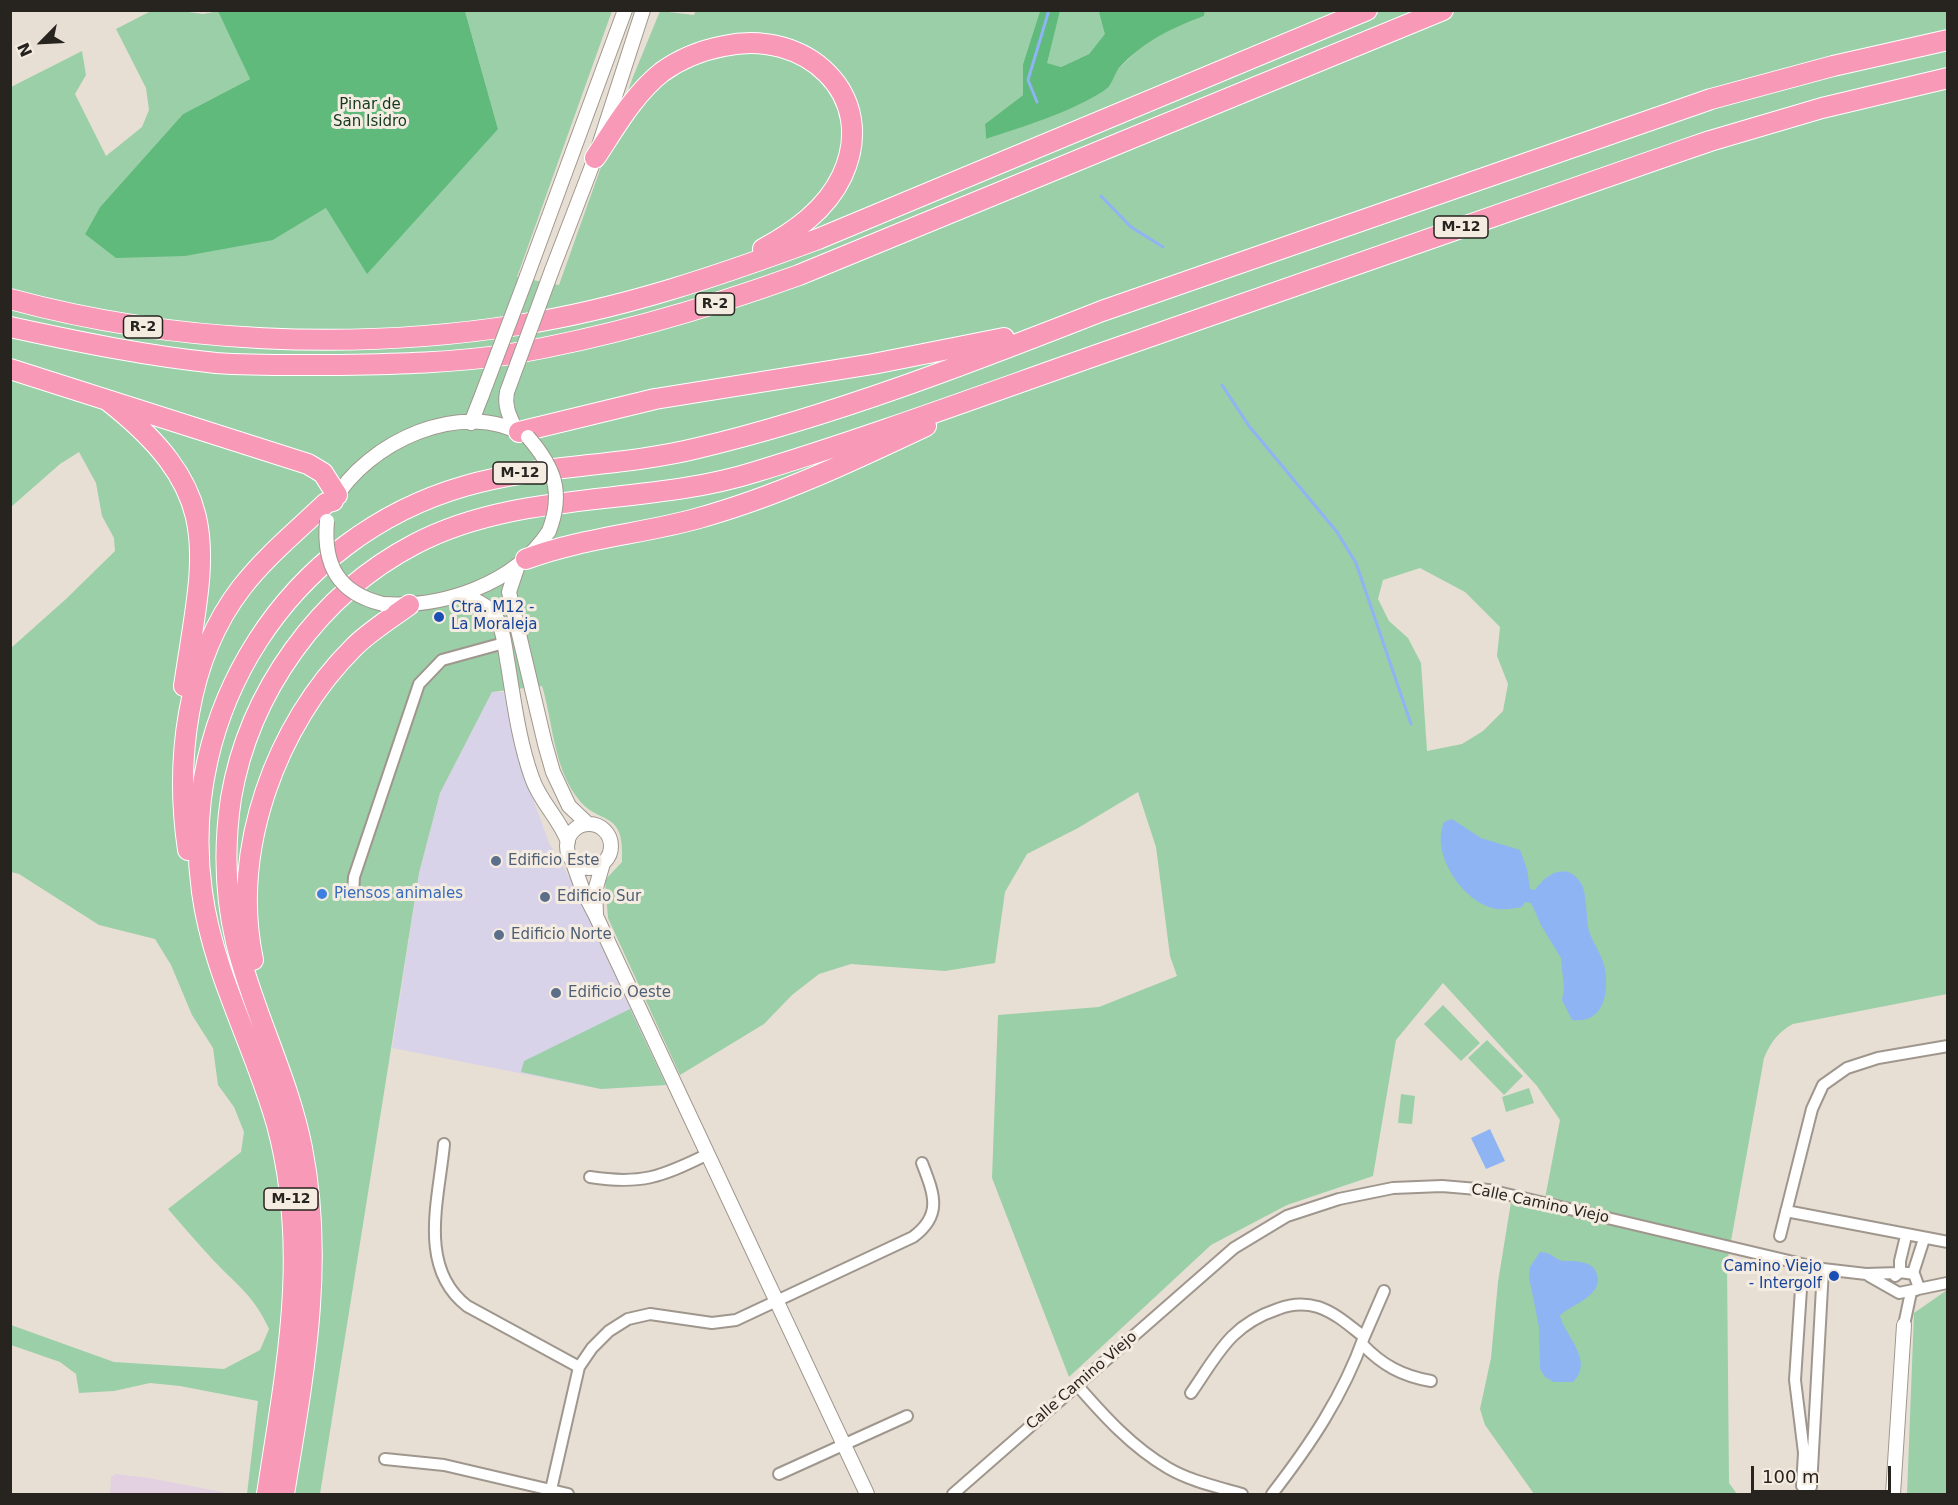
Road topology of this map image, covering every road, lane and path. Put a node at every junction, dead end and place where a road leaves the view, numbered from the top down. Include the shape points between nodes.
1 (625, 10) edge
2 (643, 10) edge
3 (1367, 10) edge
4 (1443, 10) edge
5 (1947, 40) edge
6 (1947, 78) edge
7 (595, 158) junction
8 (10, 299) edge
9 (1102, 311) junction
10 (519, 325) junction
11 (10, 327) edge
12 (10, 369) edge
13 (981, 396) junction
14 (107, 400) junction
15 (471, 423) junction
16 (521, 433) junction
17 (335, 498) junction
18 (522, 562) junction
19 (460, 595) junction
20 (409, 605) junction
21 (504, 643) junction
22 (184, 800) junction
23 (588, 824) junction
24 (568, 842) junction
25 (571, 857) junction
26 (603, 863) junction
27 (353, 894) dead end
28 (205, 915) junction
29 (597, 916) junction
30 (259, 1010) junction
31 (1947, 1046) edge
32 (444, 1144) dead end
33 (706, 1155) junction
34 (922, 1163) dead end
35 (590, 1177) dead end
36 (1786, 1211) junction
37 (1780, 1236) dead end
38 (1906, 1236) junction
39 (1924, 1239) junction
40 (1947, 1242) edge
41 (1823, 1269) junction
42 (1899, 1272) junction
43 (1866, 1274) junction
44 (1913, 1274) junction
45 (1800, 1289) dead end
46 (1384, 1291) dead end
47 (1913, 1291) junction
48 (1897, 1292) junction
49 (777, 1303) junction
50 (1904, 1324) junction
51 (1363, 1340) junction
52 (579, 1367) junction
53 (1431, 1381) dead end
54 (1077, 1384) junction
55 (1191, 1393) dead end
56 (907, 1416) dead end
57 (843, 1445) junction
58 (385, 1459) dead end
59 (779, 1474) dead end
60 (550, 1493) edge
61 (267, 1494) edge
62 (284, 1494) edge
63 (568, 1494) edge
64 (867, 1494) edge
65 (953, 1494) edge
66 (1242, 1494) edge
67 (1272, 1494) edge
68 (1893, 1494) edge

1 - 15 street, bridge
2 - 7 street
3 - 10 highway, R-2 via 764,259 619,304
4 - 11 highway, R-2 via 799,274 731,300 623,330 510,354 426,363 279,366 216,363 118,350
5 - 9 highway, M-12 via 1711,99
6 - 13 highway, M-12 via 1822,108 1710,141
7 - 10 highway via 634,99 662,72 689,56 739,42 786,46 809,57 833,79 849,114 851,145 839,181 807,221 782,238 760,251 692,276
7 - 16 street, bridge via 507,392 508,414
8 - 10 highway, R-2 via 137,326 215,335 333,339
9 - 16 highway via 992,341 656,399
9 - 28 highway, M-12 via 812,416 696,449 536,471 459,488 406,509 348,544 287,601 245,661 228,694 202,783 198,859
12 - 14 highway
13 - 18 highway via 819,476 754,501 699,518 576,544
13 - 30 highway, M-12 via 704,486 543,505 474,519 412,545 360,579 312,627 275,677 246,739 237,770 227,832 228,884 237,944
14 - 17 highway via 308,464 322,473
14 - 22 highway via 169,458 198,523 201,579 181,705
15 - 16 street
15 - 17 street via 431,428 382,449 354,473
16 - 18 street, bridge via 547,462 557,493 556,513 549,531
17 - 20 street, bridge via 325,543 342,582 359,597
17 - 22 highway via 254,573 214,631 191,704
18 - 19 street
18 - 23 street via 509,592 545,744 569,806
19 - 20 street
19 - 21 street via 474,599 496,616
20 - 30 highway via 366,635 336,667 292,730 272,775 255,830 248,889 249,935
21 - 24 street via 532,778
21 - 27 street via 442,660 418,684 354,877
22 - 28 highway via 196,900
23 - 24 street via 575,830
23 - 26 street via 608,835 611,850
24 - 25 street
25 - 26 street via 586,867
25 - 29 street
26 - 29 street via 596,891
28 - 61 highway, M-12 via 214,951 272,1107 286,1163 293,1216 294,1311
29 - 33 street
30 - 62 highway, M-12 via 301,1141 312,1218 313,1292
31 - 36 street via 1857,1064 1823,1085 1812,1109
32 - 52 street via 434,1248 443,1278 467,1306
33 - 35 street via 647,1179 626,1182
33 - 49 street
34 - 49 street via 934,1200 933,1214 926,1227 913,1237
36 - 37 street
36 - 38 street
38 - 39 street
38 - 42 street
39 - 40 street
39 - 44 street
41 - 43 street, Calle Camino Viejo
41 - 45 street via 1811,1487 1802,1486 1804,1454 1795,1380
41 - 54 street, Calle Camino Viejo via 1489,1190 1442,1186 1393,1188 1287,1216 1234,1248
42 - 43 street, Calle Camino Viejo
42 - 44 street
42 - 48 street via 1893,1280
43 - 48 street, Calle Camino Viejo
44 - 47 street via 1918,1286
44 - 47 street via 1947,1283
46 - 51 street
47 - 48 street
47 - 50 street
48 - 50 street
49 - 52 street via 736,1320 712,1323 650,1314 628,1319 603,1337
49 - 57 street
50 - 68 street
51 - 53 street via 1396,1372
51 - 55 street via 1320,1307 1293,1304 1254,1318 1233,1333
51 - 67 street via 1326,1419
52 - 60 street
54 - 65 street, Calle Camino Viejo
54 - 66 street via 1144,1453 1170,1469
56 - 57 street
57 - 59 street
57 - 64 street
58 - 60 street via 444,1465
60 - 63 street

